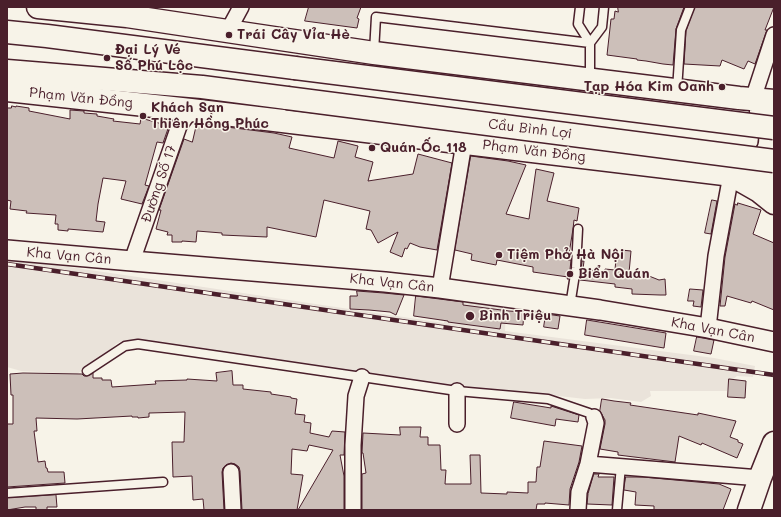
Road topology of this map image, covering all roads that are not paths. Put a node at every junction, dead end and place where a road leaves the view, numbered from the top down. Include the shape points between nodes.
1 (38, 7) edge
2 (241, 7) edge
3 (580, 7) edge
4 (604, 7) edge
5 (690, 7) edge
6 (124, 12) edge
7 (228, 31) junction
8 (7, 32) edge
9 (774, 36) edge
10 (590, 43) junction
11 (374, 53) junction
12 (212, 57) junction
13 (7, 71) edge
14 (590, 80) junction
15 (202, 88) junction
16 (7, 90) edge
17 (677, 91) junction
18 (287, 98) joint
19 (765, 98) edge
20 (191, 110) junction
21 (774, 128) edge
22 (464, 143) junction
23 (774, 161) edge
24 (731, 175) junction
25 (774, 180) edge
26 (774, 204) edge
27 (578, 229) dead end
28 (7, 250) edge
29 (132, 261) junction
30 (440, 288) junction
31 (570, 306) junction
32 (708, 328) junction
33 (774, 342) edge
34 (86, 371) dead end
35 (362, 377) junction
36 (457, 391) junction
37 (594, 417) joint
38 (457, 424) dead end
39 (774, 443) edge
40 (588, 464) junction
41 (621, 466) junction
42 (231, 472) dead end
43 (760, 478) junction
44 (163, 482) dead end
45 (7, 493) edge
46 (233, 510) edge
47 (353, 510) edge
48 (578, 510) edge
49 (617, 510) edge
50 (749, 510) edge

1 - 6 main road
2 - 7 street
3 - 10 lane via 578,24
4 - 10 lane via 602,27
5 - 17 lane via 681,30
6 - 7 main road
7 - 11 main road
7 - 12 main road
8 - 12 main road
9 - 19 street
10 - 11 lane via 376,17
10 - 14 lane
11 - 14 main road
12 - 21 main road, bridge
13 - 15 main road, Phạm Văn Đồng
14 - 17 main road
15 - 18 main road, Phạm Văn Đồng
15 - 20 main road
16 - 20 main road, Phạm Văn Đồng
17 - 19 main road via 739,98
18 - 23 main road, Cầu Bình Lợi, bridge
19 - 24 main road via 770,137 765,155 755,164
20 - 22 main road, Phạm Văn Đồng
20 - 29 street, Đường Số 17 via 179,126
22 - 24 main road, Phạm Văn Đồng
22 - 30 street
24 - 25 main road, Phạm Văn Đồng
24 - 26 main road via 759,191
24 - 32 street via 716,256
27 - 31 lane via 576,268
28 - 29 street, Kha Vạn Cân
29 - 30 street, Kha Vạn Cân
30 - 31 street, Kha Vạn Cân
31 - 32 street, Kha Vạn Cân
32 - 33 street, Kha Vạn Cân
34 - 35 lane via 125,346 138,344
35 - 36 lane
35 - 47 street via 356,396
36 - 37 lane via 548,399
36 - 38 street
37 - 40 street via 596,423
39 - 43 main road
40 - 41 street
40 - 48 street
41 - 43 street
41 - 49 lane
42 - 46 street
43 - 50 main road
44 - 45 lane

